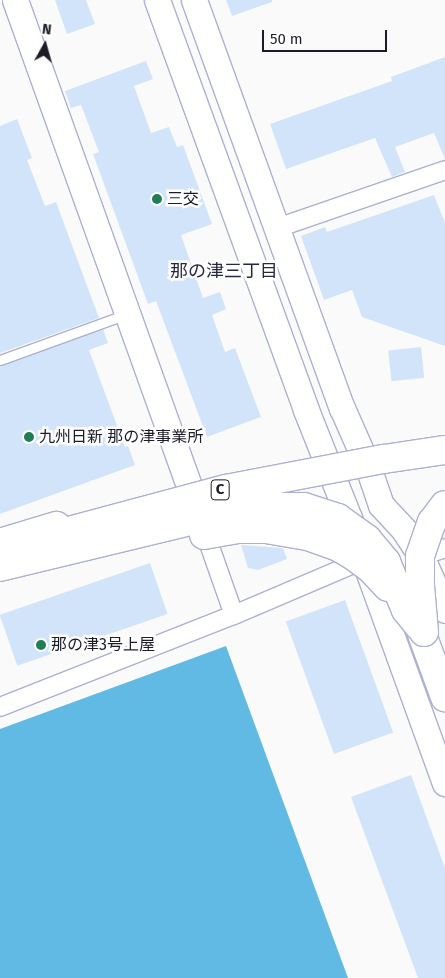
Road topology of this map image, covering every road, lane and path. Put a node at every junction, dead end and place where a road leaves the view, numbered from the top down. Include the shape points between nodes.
1 (15, 0) edge
2 (157, 0) edge
3 (194, 0) edge
4 (445, 170) edge
5 (277, 228) junction
6 (128, 314) junction
7 (0, 360) edge
8 (445, 446) edge
9 (445, 450) edge
10 (445, 456) edge
11 (368, 467) junction
12 (330, 469) junction
13 (189, 486) junction
14 (445, 505) edge
15 (445, 511) edge
16 (445, 518) edge
17 (404, 530) junction
18 (0, 543) edge
19 (445, 548) edge
20 (0, 552) edge
21 (421, 556) junction
22 (363, 560) junction
23 (0, 567) edge
24 (0, 585) edge
25 (445, 610) edge
26 (234, 615) junction
27 (422, 634) junction
28 (445, 696) edge
29 (0, 707) edge
30 (445, 783) edge

1 - 6 street
2 - 12 street
3 - 5 street
4 - 5 street
5 - 11 street via 342,408
6 - 7 lane
6 - 13 street
8 - 18 highway, bridge via 383,454 227,484
9 - 20 highway, C, bridge via 226,489 104,520
10 - 11 street via 385,468
11 - 12 street
11 - 17 street via 380,505
12 - 13 street via 312,473 233,477
12 - 22 street
13 - 20 street
13 - 26 street
14 - 27 highway, bridge via 432,522 420,556
15 - 27 highway, bridge via 426,544 422,572
16 - 17 street
17 - 21 street
19 - 21 street
21 - 25 street
22 - 26 street
22 - 30 street
23 - 27 highway, bridge via 235,510 304,508 338,518 368,539 386,562 406,610
24 - 27 highway, bridge via 180,539 239,529 291,532 338,547 370,568
26 - 29 street
27 - 28 highway

